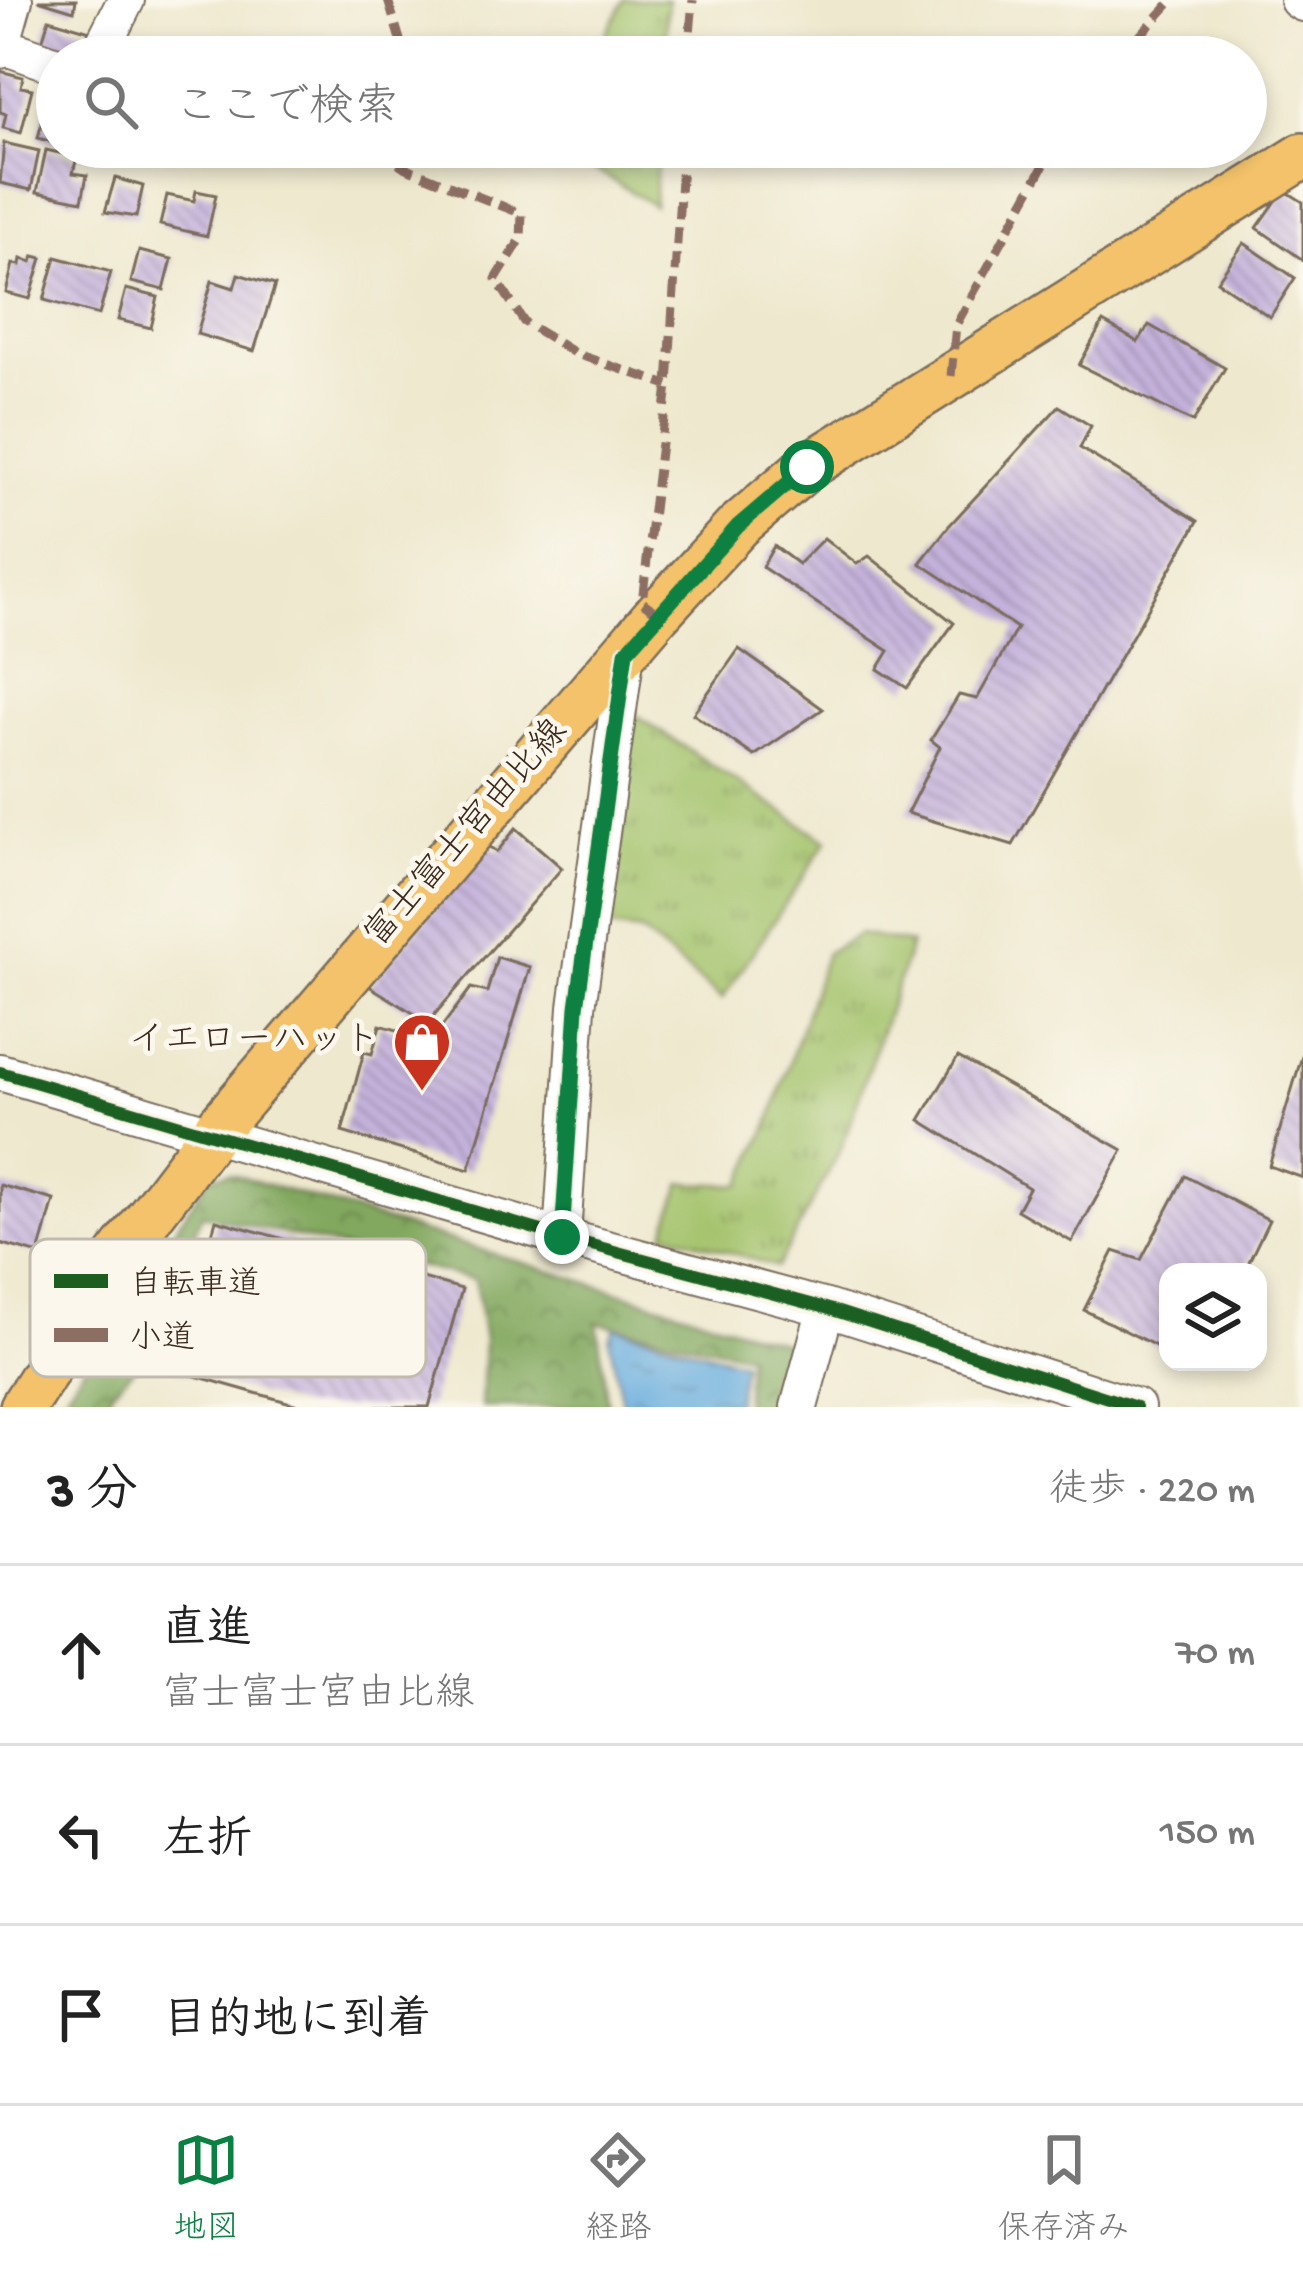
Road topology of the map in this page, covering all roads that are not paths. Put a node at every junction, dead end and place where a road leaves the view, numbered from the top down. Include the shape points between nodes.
1 (14, 0) edge
2 (126, 0) edge
3 (108, 36) edge
4 (2, 48) edge
5 (36, 59) edge
6 (1303, 156) edge
7 (626, 652) junction
8 (0, 1072) edge
9 (213, 1133) junction
10 (562, 1237) junction
11 (132, 1239) edge
12 (826, 1308) junction
13 (42, 1377) edge
14 (0, 1394) edge
15 (23, 1407) edge
16 (800, 1407) edge
17 (1136, 1407) edge

1 - 4 street
2 - 3 street
4 - 5 street
6 - 7 main road, 富士富士宮由比線 via 807,467 738,526
7 - 9 main road, 富士富士宮由比線
7 - 10 street via 577,1007
8 - 9 street
9 - 10 street
9 - 11 main road, 富士富士宮由比線
10 - 12 street
12 - 16 street
12 - 17 street
13 - 15 main road, 富士富士宮由比線
14 - 15 street

